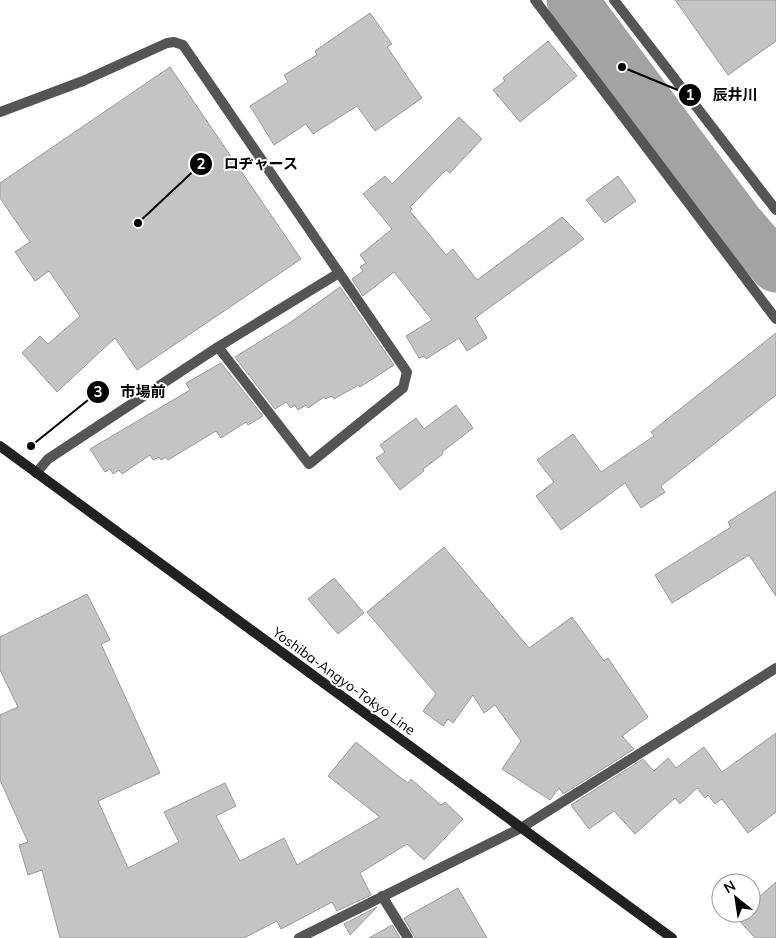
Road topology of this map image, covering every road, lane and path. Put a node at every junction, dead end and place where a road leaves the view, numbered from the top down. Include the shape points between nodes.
1 (535, 0) edge
2 (614, 0) edge
3 (0, 112) edge
4 (776, 210) edge
5 (339, 273) junction
6 (776, 319) edge
7 (218, 347) junction
8 (0, 446) edge
9 (36, 473) junction
10 (776, 668) edge
11 (521, 828) junction
12 (382, 896) junction
13 (299, 938) edge
14 (408, 938) edge
15 (672, 938) edge

1 - 6 street
2 - 4 street
3 - 5 street via 83,81 167,43 183,45
5 - 7 street
5 - 7 street via 407,372 403,388 309,464
7 - 9 street via 48,459
8 - 9 main road, Yoshiba-Angyo-Tokyo Line
9 - 11 main road, Yoshiba-Angyo-Tokyo Line
10 - 11 street
11 - 12 street
11 - 15 main road, Yoshiba-Angyo-Tokyo Line
12 - 13 street
12 - 14 street

